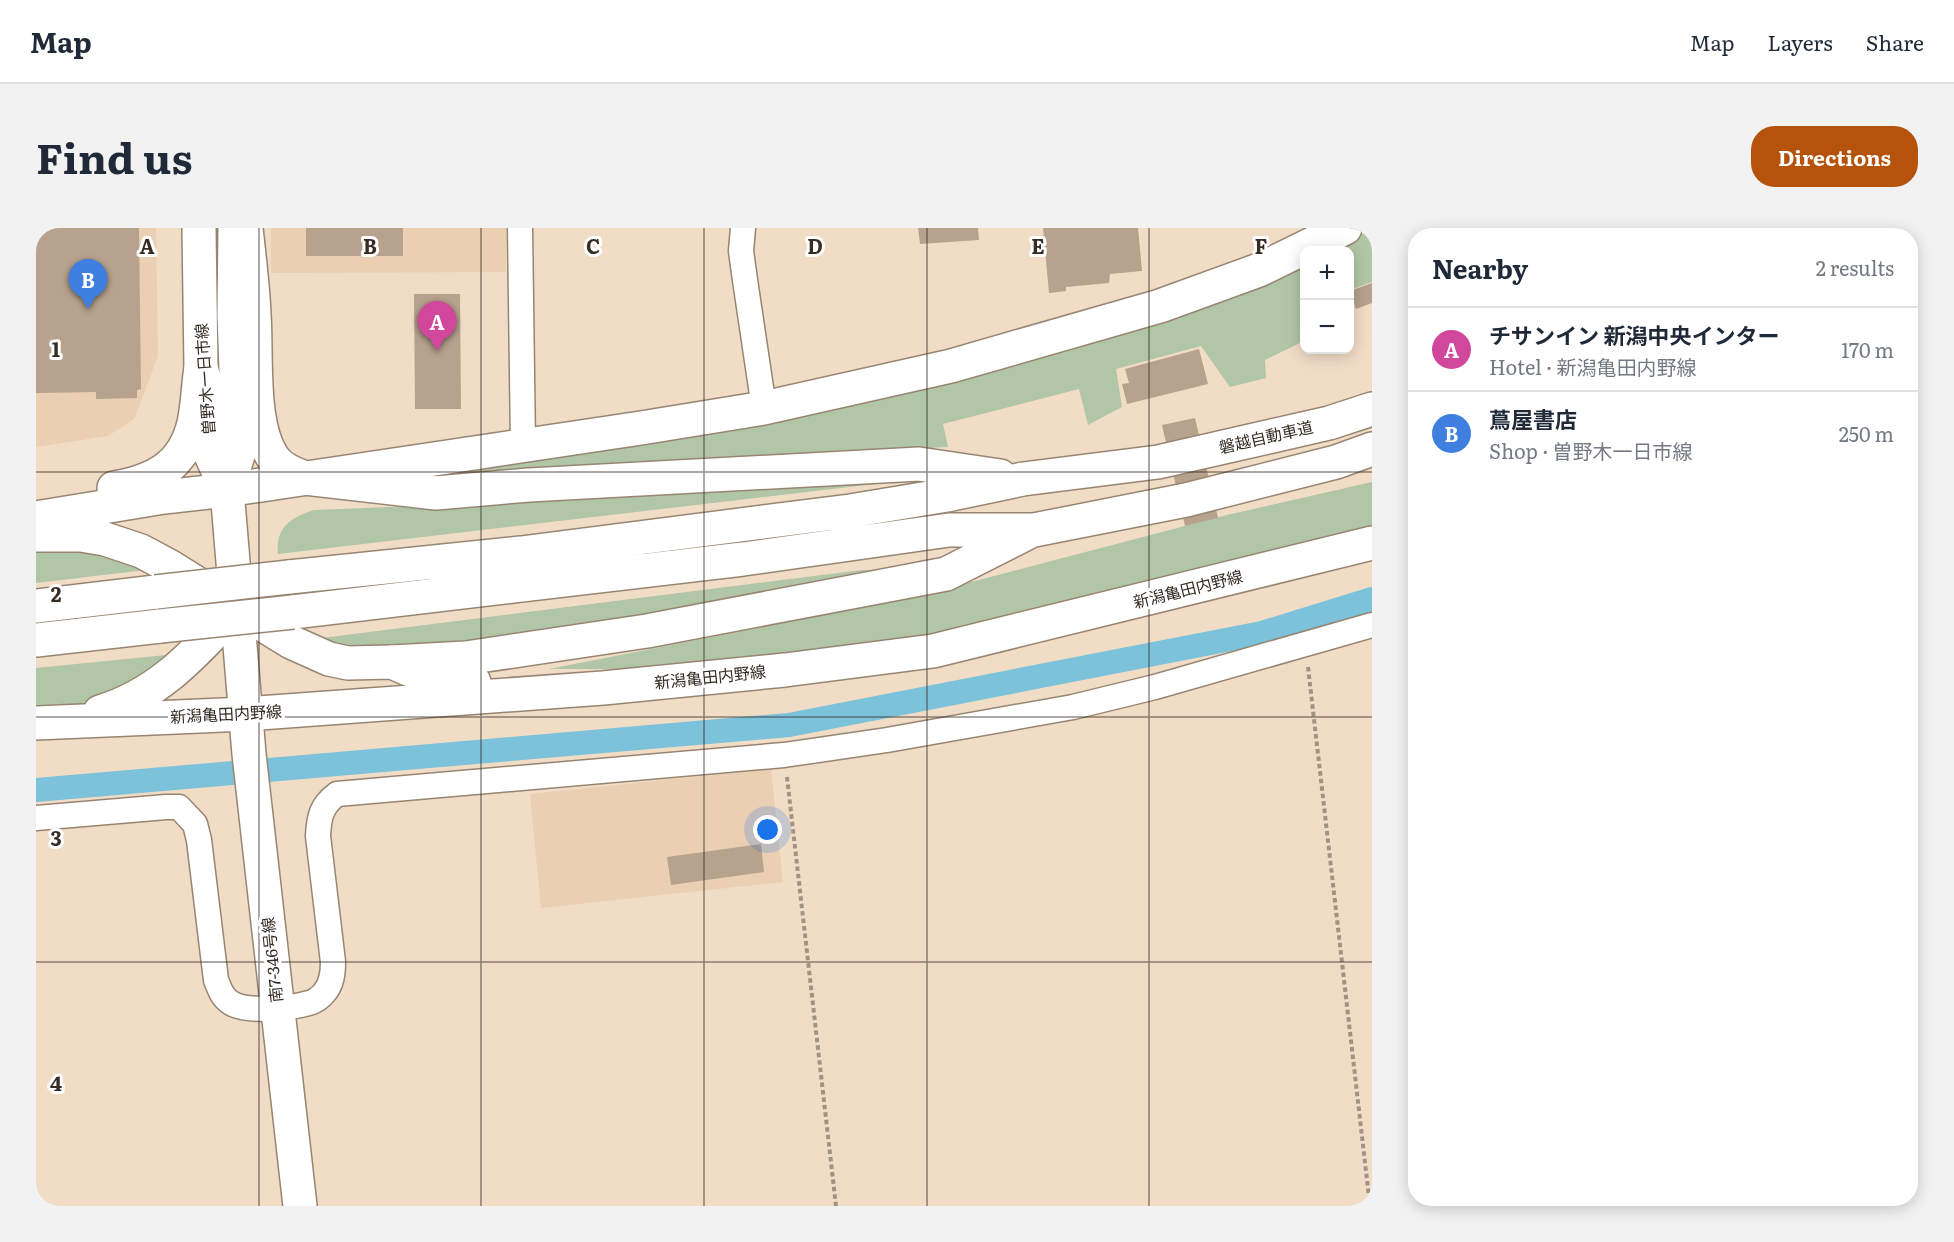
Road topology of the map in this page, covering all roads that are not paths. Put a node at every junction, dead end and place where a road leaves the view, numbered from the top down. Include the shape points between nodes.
1 (199, 228) edge
2 (235, 228) edge
3 (246, 228) edge
4 (520, 228) edge
5 (743, 228) edge
6 (1345, 228) edge
7 (201, 368) junction
8 (765, 408) junction
9 (1372, 409) edge
10 (523, 445) junction
11 (1372, 449) edge
12 (1372, 458) edge
13 (1336, 462) junction
14 (305, 478) junction
15 (1023, 479) junction
16 (227, 490) junction
17 (36, 504) edge
18 (36, 518) edge
19 (1034, 530) junction
20 (36, 535) edge
21 (1372, 543) edge
22 (36, 606) edge
23 (237, 608) junction
24 (1372, 625) edge
25 (36, 640) edge
26 (392, 662) junction
27 (677, 681) junction
28 (246, 714) junction
29 (71, 721) junction
30 (36, 723) edge
31 (36, 818) edge
32 (278, 1007) junction
33 (300, 1206) edge

1 - 7 main road, 曽野木一日市線
2 - 16 main road, 曽野木一日市線 via 238,452
3 - 14 main road via 261,424 275,461
4 - 10 street
5 - 8 street via 741,251
6 - 8 main road via 1258,270 1160,306 951,366
7 - 16 main road, 曽野木一日市線 via 207,389 210,453
7 - 17 main road via 188,444 167,468 154,477 126,486
8 - 10 main road
9 - 15 main road, 磐越自動車道 via 1329,423 1158,462
10 - 14 main road
11 - 13 main road
12 - 13 main road
13 - 19 main road via 1186,500
14 - 15 main road via 436,493 530,484 919,464
14 - 16 main road
15 - 22 main road, bridge via 850,511 521,553
16 - 18 main road
16 - 23 main road, 曽野木一日市線
19 - 25 main road, bridge via 949,530 744,559
19 - 26 main road via 946,574 647,631 466,658
20 - 23 main road via 81,535 123,544 169,566
21 - 27 main road, 新潟亀田内野線 via 933,651
23 - 26 main road via 291,642 329,659 348,663
23 - 28 main road, 曽野木一日市線
23 - 29 main road via 168,677 108,710
24 - 32 street via 1073,707 887,740 784,755 337,794 327,801 318,823 332,980 312,1003
26 - 27 main road via 436,681 451,682
27 - 28 main road, 新潟亀田内野線
28 - 29 main road, 新潟亀田内野線
28 - 32 main road, 南7-346号線
29 - 30 main road, 新潟亀田内野線
31 - 32 street via 179,807 195,824 199,840 216,980 222,996 247,1008
32 - 33 main road, 南7-346号線

